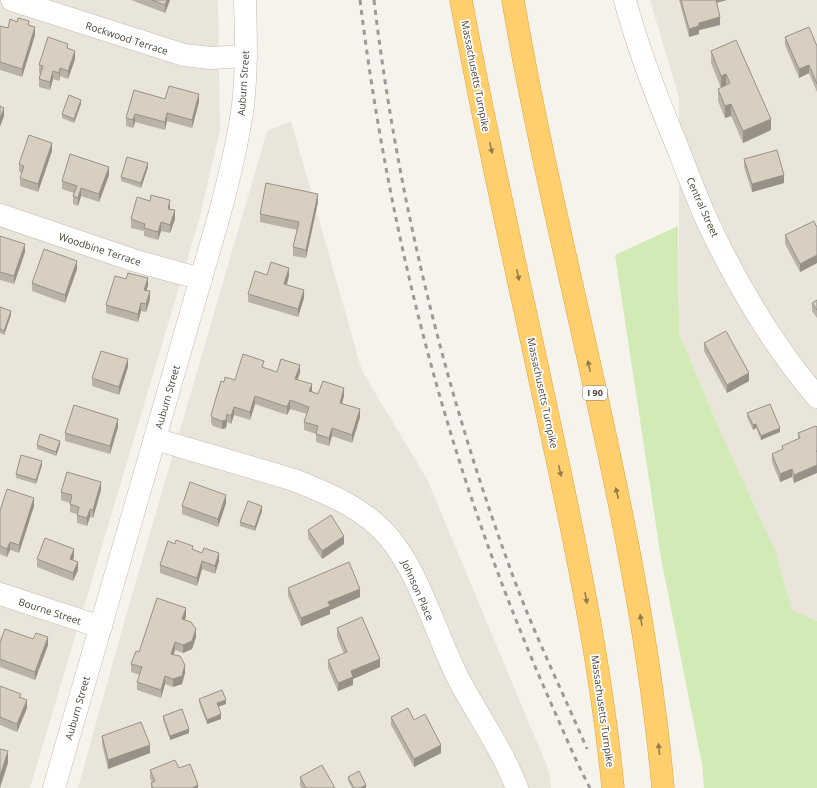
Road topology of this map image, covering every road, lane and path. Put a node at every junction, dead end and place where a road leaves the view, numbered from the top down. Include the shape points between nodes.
1 (12, 0) edge
2 (245, 0) edge
3 (461, 0) edge
4 (513, 0) edge
5 (625, 0) edge
6 (246, 56) junction
7 (0, 215) edge
8 (201, 279) junction
9 (817, 397) edge
10 (155, 439) junction
11 (0, 594) edge
12 (101, 627) junction
13 (54, 788) edge
14 (518, 788) edge
15 (613, 788) edge
16 (663, 788) edge

1 - 6 street, Rockwood Terrace via 184,55 211,58
2 - 6 street, Auburn Street
3 -> 15 highway, Massachusetts Turnpike via 576,544 598,670
16 -> 4 highway, I 90 via 652,690 631,562
5 - 9 street, Central Street via 652,86 705,217 742,288 797,373
6 - 8 street, Auburn Street via 243,103 234,157
7 - 8 street, Woodbine Terrace via 136,261
8 - 10 street, Auburn Street
10 - 12 street, Auburn Street
10 - 14 street, Johnson Place via 307,486 350,505 379,527 409,567 458,676
11 - 12 street, Bourne Street
12 - 13 street, Auburn Street

